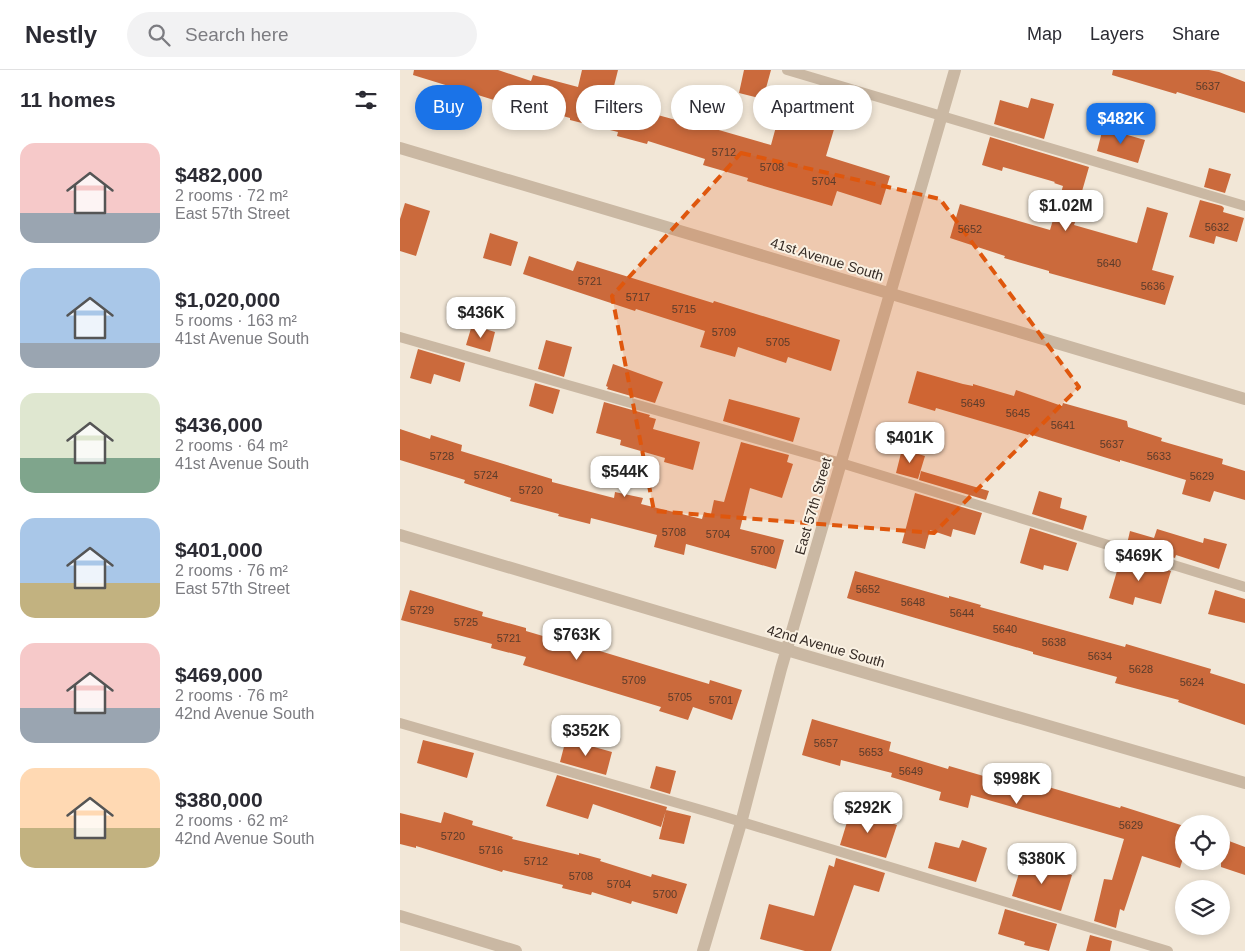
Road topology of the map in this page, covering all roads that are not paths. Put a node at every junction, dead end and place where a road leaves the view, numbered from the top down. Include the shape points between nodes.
1 (787, 70) edge
2 (954, 70) edge
3 (940, 117) junction
4 (400, 148) edge
5 (1245, 206) edge
6 (890, 294) junction
7 (400, 337) edge
8 (1245, 398) edge
9 (841, 464) junction
10 (400, 535) edge
11 (1245, 588) edge
12 (788, 650) junction
13 (400, 723) edge
14 (1245, 783) edge
15 (742, 822) junction
16 (400, 916) edge
17 (516, 951) edge
18 (703, 951) edge
19 (1168, 951) edge

1 - 3 lane
2 - 3 street, East 57th Street
3 - 5 lane
3 - 6 street, East 57th Street
4 - 6 street, 41st Avenue South
6 - 8 street, 41st Avenue South
6 - 9 street, East 57th Street
7 - 9 lane
9 - 11 lane
9 - 12 street, East 57th Street
10 - 12 street, 42nd Avenue South
12 - 14 street, 42nd Avenue South
12 - 15 street, East 57th Street
13 - 15 lane
15 - 18 street, East 57th Street
15 - 19 lane
16 - 17 street

